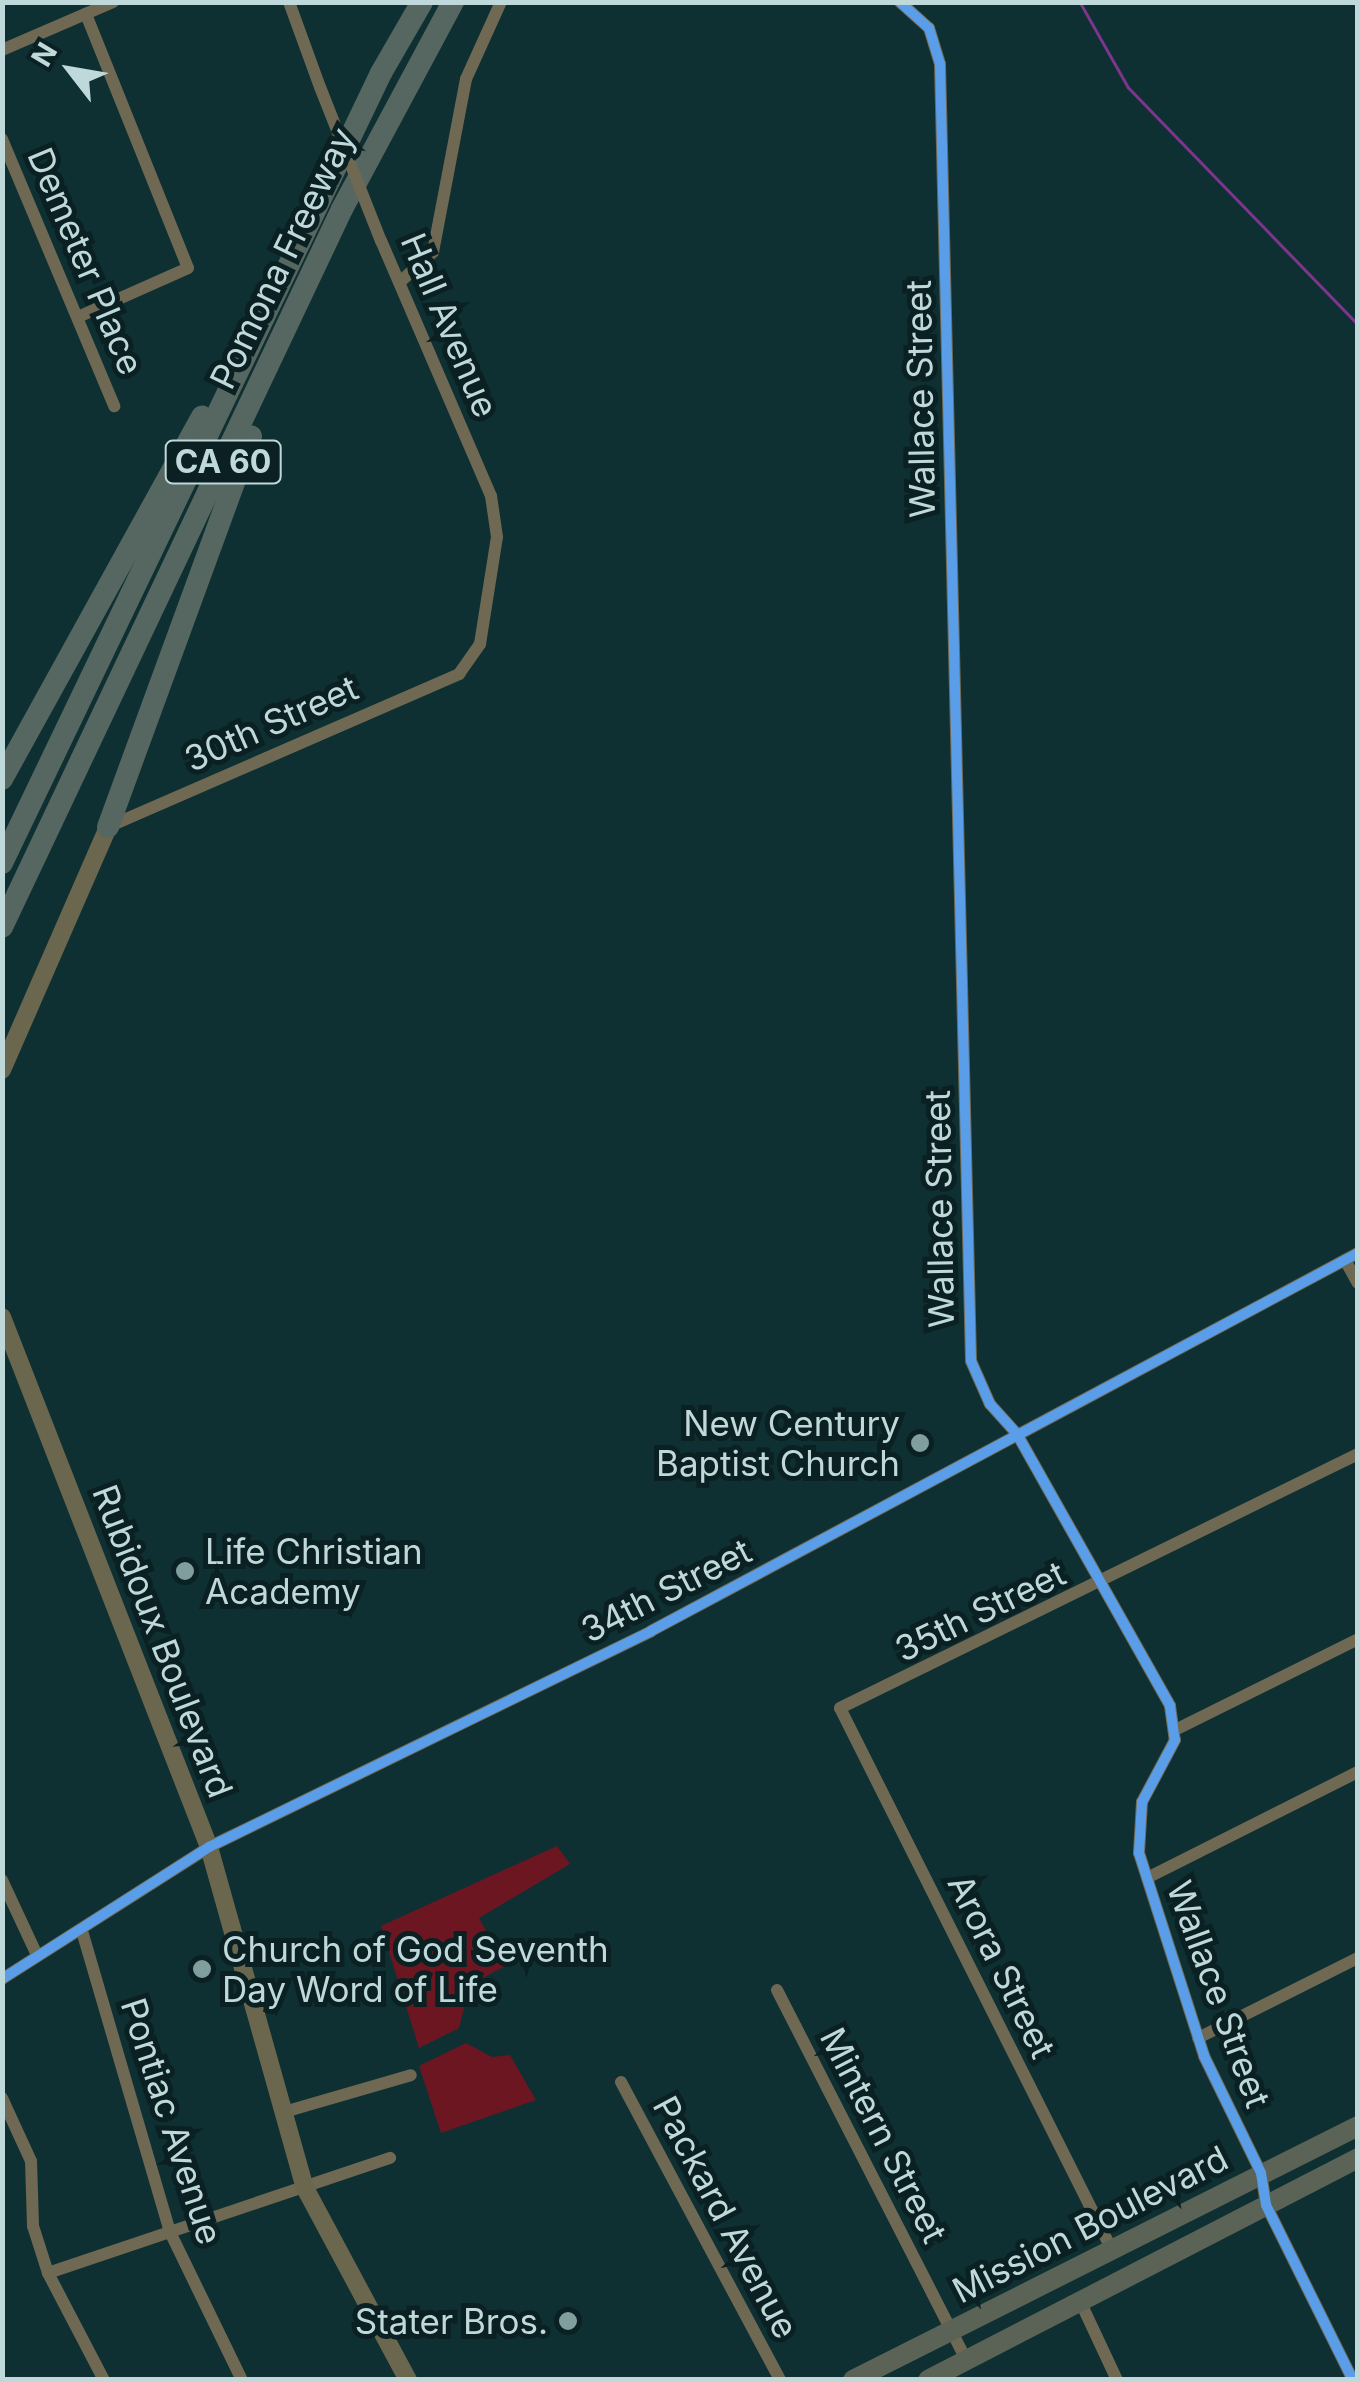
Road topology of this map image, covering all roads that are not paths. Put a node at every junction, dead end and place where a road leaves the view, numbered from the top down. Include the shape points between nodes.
1 (113, 2) edge
2 (288, 2) edge
3 (422, 2) edge
4 (453, 2) edge
5 (501, 2) edge
6 (900, 2) edge
7 (86, 14) junction
8 (2, 50) edge
9 (2, 140) edge
10 (316, 271) junction
11 (400, 282) junction
12 (78, 317) junction
13 (241, 360) junction
14 (114, 406) dead end
15 (459, 674) joint
16 (2, 779) edge
17 (108, 828) junction
18 (2, 863) edge
19 (2, 927) edge
20 (2, 1070) edge
21 (1351, 1256) edge
22 (1358, 1283) edge
23 (2, 1317) edge
24 (1016, 1434) junction
25 (1358, 1454) edge
26 (1102, 1582) junction
27 (1358, 1639) edge
28 (840, 1708) joint
29 (1176, 1730) junction
30 (1358, 1772) edge
31 (208, 1848) junction
32 (1147, 1878) junction
33 (2, 1880) edge
34 (82, 1930) junction
35 (37, 1955) junction
36 (1358, 1958) edge
37 (2, 1979) edge
38 (777, 1990) dead end
39 (1198, 2038) junction
40 (411, 2075) dead end
41 (621, 2082) dead end
42 (2, 2098) edge
43 (284, 2112) junction
44 (1358, 2126) edge
45 (390, 2158) dead end
46 (1358, 2158) edge
47 (1260, 2173) junction
48 (306, 2188) junction
49 (1266, 2206) junction
50 (170, 2232) junction
51 (1112, 2250) junction
52 (48, 2273) junction
53 (1080, 2301) junction
54 (951, 2332) junction
55 (966, 2360) junction
56 (886, 2372) edge
57 (104, 2380) edge
58 (242, 2380) edge
59 (408, 2380) edge
60 (780, 2380) edge
61 (853, 2380) edge
62 (928, 2380) edge
63 (1117, 2380) edge
64 (1353, 2380) edge

1 - 7 street
2 - 11 street, Hall Avenue, bridge
3 - 13 highway, Pomona Freeway / CA 60 via 381,72
4 - 10 highway, Pomona Freeway / CA 60
5 - 11 street via 466,79 433,252
6 - 24 street, Wallace Street via 929,28 940,64 971,1361 990,1404
7 - 8 street
7 - 12 street via 188,268
9 - 12 street, Demeter Place
10 - 17 highway via 199,568
10 - 19 highway, Pomona Freeway / CA 60
11 - 15 street, Hall Avenue via 491,496 497,537 480,644
12 - 14 street, Demeter Place
13 - 16 highway via 184,444
13 - 18 highway, Pomona Freeway / CA 60
15 - 17 street, 30th Street
17 - 20 main road
21 - 22 street
21 - 24 street, 34th Street
23 - 31 main road, Rubidoux Boulevard
24 - 26 street, Wallace Street
24 - 31 street, 34th Street via 650,1632
25 - 26 street, 35th Street
26 - 28 street, 35th Street
26 - 29 street, Wallace Street via 1170,1706
27 - 29 street
28 - 51 street, Arora Street
29 - 32 street, Wallace Street via 1169,1762 1138,1814 1136,1840
30 - 32 street
31 - 34 street, 34th Street
31 - 43 main road, Rubidoux Boulevard
32 - 39 street, Wallace Street
33 - 35 street
34 - 35 street, 34th Street
34 - 50 street, Pontiac Avenue
35 - 37 street, 34th Street
36 - 39 street
38 - 54 street, Mintern Street
39 - 47 street, Wallace Street
40 - 43 street
41 - 60 street, Packard Avenue
42 - 52 street via 31,2161 34,2226
43 - 48 main road, Rubidoux Boulevard
44 - 47 main road, Mission Boulevard
45 - 48 street
46 - 49 main road, Mission Boulevard
47 - 49 street, Wallace Street
47 - 51 main road, Mission Boulevard
48 - 50 street
48 - 59 main road, Rubidoux Boulevard
49 - 53 main road, Mission Boulevard
49 - 64 street, Wallace Street
50 - 52 street
50 - 58 street, Pontiac Avenue
51 - 54 main road, Mission Boulevard
52 - 57 street
53 - 55 main road, Mission Boulevard
53 - 63 street
54 - 55 street, Mintern Street
54 - 56 main road, Mission Boulevard
55 - 62 main road, Mission Boulevard
56 - 61 main road, Mission Boulevard

